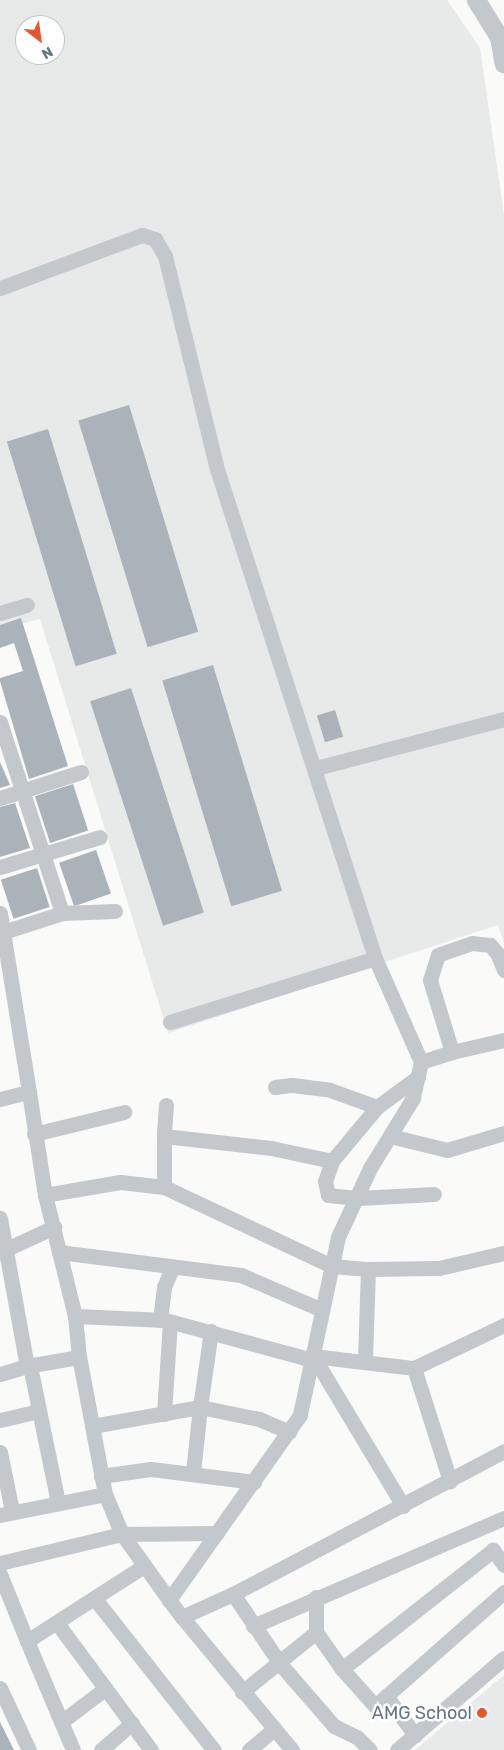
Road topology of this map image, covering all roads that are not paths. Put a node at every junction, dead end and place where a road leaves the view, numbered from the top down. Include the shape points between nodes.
1 (476, 0) edge
2 (504, 64) edge
3 (0, 288) edge
4 (27, 605) dead end
5 (0, 613) edge
6 (504, 719) edge
7 (0, 722) edge
8 (3, 738) edge
9 (316, 768) junction
10 (81, 772) dead end
11 (24, 791) junction
12 (0, 798) edge
13 (100, 837) dead end
14 (45, 855) junction
15 (0, 868) edge
16 (115, 911) dead end
17 (0, 913) edge
18 (62, 913) junction
19 (3, 932) edge
20 (375, 958) junction
21 (504, 970) edge
22 (170, 1022) dead end
23 (504, 1040) edge
24 (452, 1052) junction
25 (419, 1070) junction
26 (275, 1087) dead end
27 (29, 1092) junction
28 (0, 1099) edge
29 (166, 1105) dead end
30 (377, 1107) junction
31 (124, 1112) dead end
32 (504, 1133) edge
33 (34, 1134) junction
34 (164, 1136) junction
35 (390, 1136) junction
36 (332, 1161) junction
37 (164, 1187) junction
38 (434, 1194) dead end
39 (45, 1195) junction
40 (358, 1198) junction
41 (0, 1218) edge
42 (54, 1227) junction
43 (3, 1251) edge
44 (60, 1252) junction
45 (504, 1253) edge
46 (332, 1266) junction
47 (172, 1268) junction
48 (368, 1269) junction
49 (322, 1310) junction
50 (75, 1316) junction
51 (165, 1321) junction
52 (504, 1325) edge
53 (211, 1331) junction
54 (78, 1357) junction
55 (312, 1358) junction
56 (365, 1361) junction
57 (28, 1366) junction
58 (414, 1368) junction
59 (0, 1374) edge
60 (200, 1408) junction
61 (39, 1411) junction
62 (164, 1414) junction
63 (0, 1420) edge
64 (92, 1426) junction
65 (289, 1432) junction
66 (504, 1451) edge
67 (0, 1452) edge
68 (193, 1472) junction
69 (102, 1476) junction
70 (450, 1481) junction
71 (254, 1482) junction
72 (105, 1494) junction
73 (58, 1502) junction
74 (403, 1506) junction
75 (6, 1513) edge
76 (504, 1518) edge
77 (479, 1528) junction
78 (216, 1533) junction
79 (122, 1534) junction
80 (493, 1550) junction
81 (0, 1563) edge
82 (504, 1565) edge
83 (144, 1566) junction
84 (0, 1574) edge
85 (504, 1592) edge
86 (233, 1594) junction
87 (316, 1597) junction
88 (95, 1599) junction
89 (169, 1600) junction
90 (182, 1617) junction
91 (57, 1623) junction
92 (253, 1626) junction
93 (316, 1632) junction
94 (27, 1641) junction
95 (504, 1658) edge
96 (278, 1661) junction
97 (342, 1669) junction
98 (106, 1688) junction
99 (242, 1692) junction
100 (386, 1696) junction
101 (2, 1698) edge
102 (61, 1722) junction
103 (132, 1723) junction
104 (274, 1729) junction
105 (415, 1734) junction
106 (28, 1750) edge
107 (73, 1750) edge
108 (101, 1750) edge
109 (151, 1750) edge
110 (214, 1750) edge
111 (249, 1750) edge
112 (292, 1750) edge
113 (370, 1750) edge
114 (397, 1750) edge

1 - 2 street via 499,37
3 - 9 street via 123,241 142,235 155,239 166,256 216,466
4 - 5 street
6 - 9 street
7 - 8 street
8 - 11 street
9 - 20 street
10 - 11 street
11 - 12 street
11 - 14 street
13 - 14 street
14 - 15 street
14 - 18 street
16 - 18 street
17 - 19 street
18 - 19 street
19 - 27 street
20 - 22 street
20 - 25 street
21 - 24 street via 490,945 472,943 438,955 430,980
23 - 24 street
24 - 25 street
25 - 30 street
25 - 35 street via 413,1098
26 - 30 street via 292,1084 330,1090
27 - 28 street
27 - 33 street
29 - 34 street
30 - 36 street
31 - 33 street
32 - 35 street via 447,1150
33 - 39 street
34 - 36 street via 271,1148
34 - 37 street
35 - 40 street
36 - 40 street via 325,1182 328,1195
37 - 39 street via 120,1182
37 - 46 street
38 - 40 street
39 - 42 street
40 - 46 street via 338,1237
41 - 43 street
42 - 43 street
42 - 44 street
43 - 57 street
44 - 47 street
44 - 50 street
45 - 48 street via 439,1268
46 - 48 street
46 - 49 street
47 - 49 street via 242,1275
47 - 51 street via 164,1287
48 - 56 street
49 - 55 street
50 - 51 street
50 - 54 street
51 - 53 street
51 - 62 street
52 - 58 street
53 - 55 street
53 - 60 street
54 - 57 street
54 - 64 street
55 - 56 street
55 - 65 street via 300,1415
55 - 74 street
56 - 58 street
57 - 59 street
57 - 61 street
58 - 70 street
60 - 62 street
60 - 65 street via 259,1419
60 - 68 street
61 - 63 street
61 - 73 street
62 - 64 street
64 - 69 street
65 - 71 street
66 - 70 street
67 - 75 street
68 - 69 street via 151,1469
68 - 71 street
69 - 72 street
70 - 74 street
71 - 78 street
72 - 73 street
72 - 79 street
73 - 75 street
74 - 86 street
76 - 77 street
77 - 80 street
77 - 87 street
78 - 79 street
78 - 89 street
79 - 81 street
79 - 83 street
80 - 82 street
80 - 97 street
83 - 88 street
83 - 89 street
84 - 94 street
85 - 100 street
86 - 90 street
86 - 92 street
87 - 92 street
87 - 93 street
88 - 91 street
88 - 110 street
89 - 90 street
90 - 99 street
91 - 94 street
91 - 98 street
92 - 96 street
93 - 96 street
93 - 97 street
94 - 102 street
95 - 105 street
96 - 99 street
96 - 113 street via 334,1726 357,1737
97 - 100 street via 375,1706
98 - 102 street
98 - 103 street
99 - 104 street
100 - 105 street
101 - 106 street
102 - 107 street
103 - 108 street
103 - 109 street
104 - 111 street
104 - 112 street
105 - 114 street

